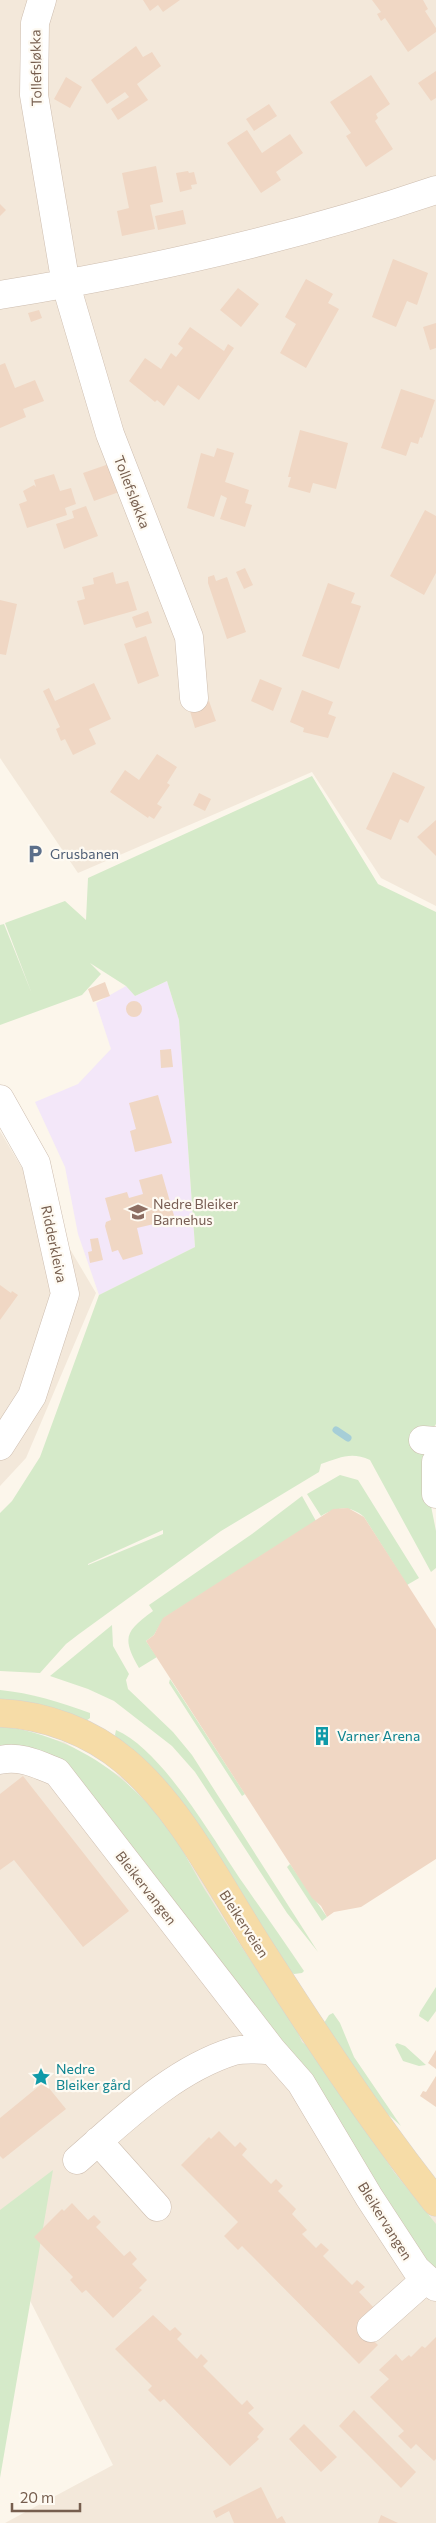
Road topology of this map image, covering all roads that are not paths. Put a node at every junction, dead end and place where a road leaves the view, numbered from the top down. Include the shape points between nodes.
1 (42, 0) edge
2 (436, 190) edge
3 (66, 285) junction
4 (0, 295) edge
5 (194, 698) dead end
6 (0, 1098) edge
7 (0, 1446) edge
8 (432, 1447) edge
9 (436, 1494) edge
10 (0, 1713) edge
11 (0, 1760) edge
12 (272, 2050) junction
13 (98, 2142) junction
14 (77, 2160) dead end
15 (436, 2202) edge
16 (157, 2207) dead end
17 (431, 2283) edge
18 (371, 2328) dead end

1 - 3 street, Tollefsløkka via 35,23 34,95
2 - 3 street via 300,231
3 - 4 street
3 - 5 street, Tollefsløkka via 110,434 189,637
6 - 7 street, Ridderkleiva via 36,1162 65,1294 32,1396
8 - 9 street
10 - 15 main road, Bleikerveien via 45,1720 74,1729 125,1761 154,1790 179,1822 384,2136
11 - 12 street, Bleikervangen via 29,1761 57,1772
12 - 13 street via 236,2051 196,2067 158,2092
12 - 17 street, Bleikervangen via 301,2083 369,2197 416,2269
13 - 14 street
13 - 16 street
17 - 18 street

